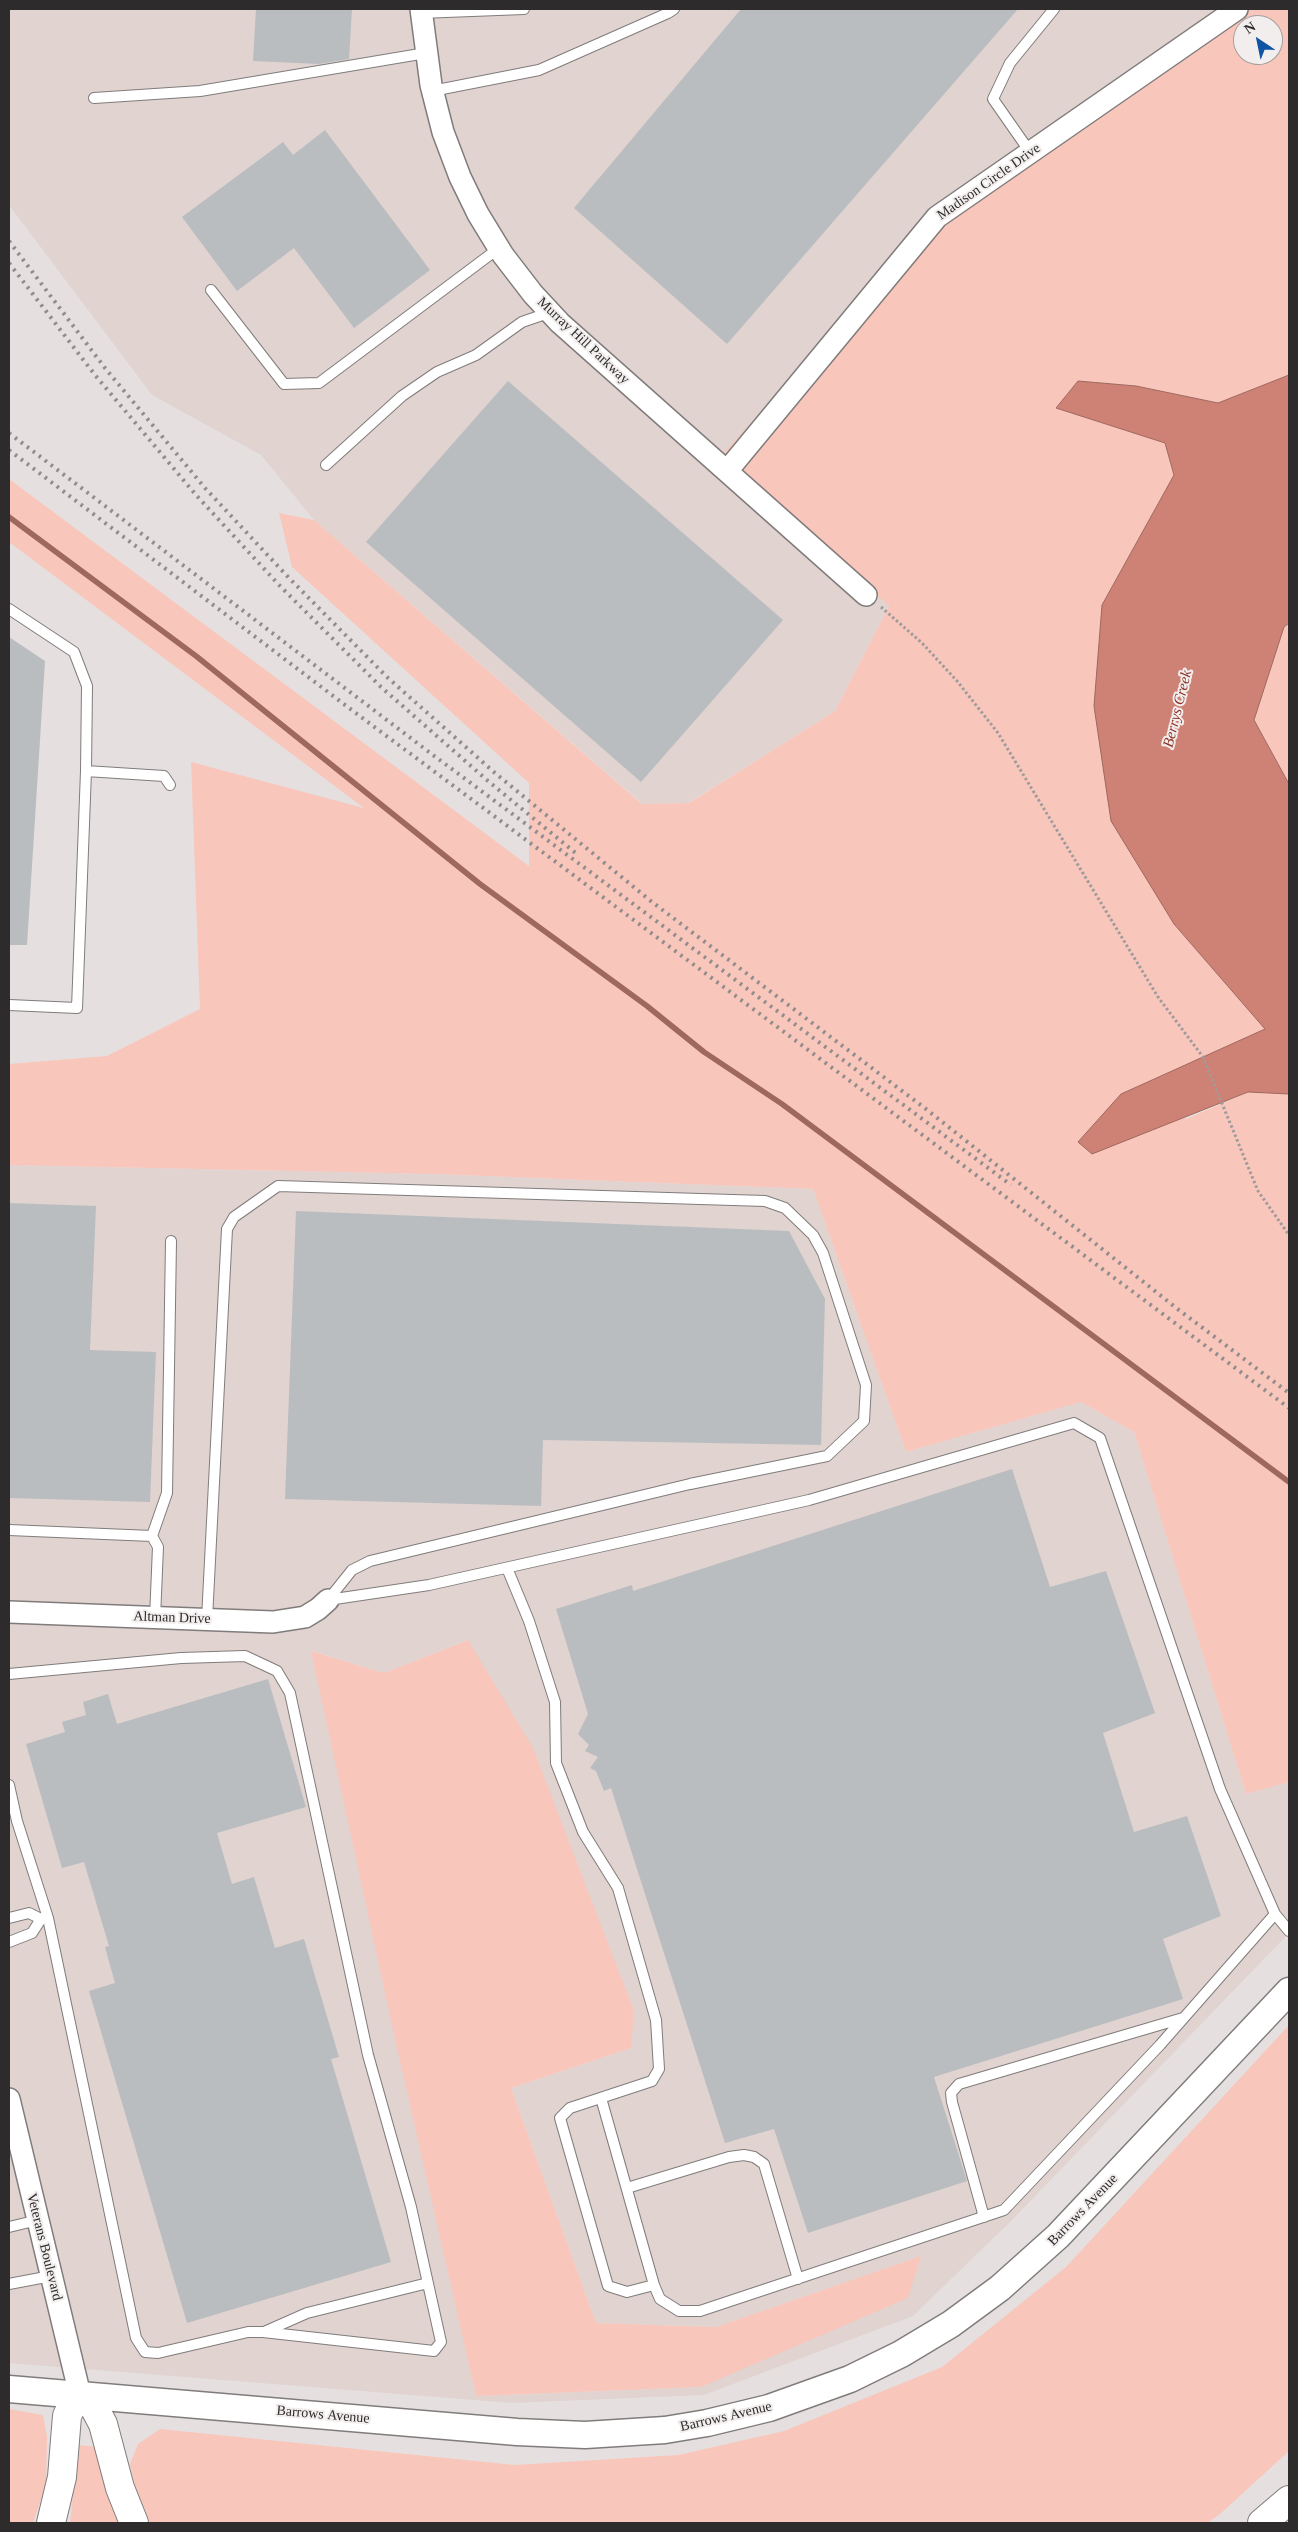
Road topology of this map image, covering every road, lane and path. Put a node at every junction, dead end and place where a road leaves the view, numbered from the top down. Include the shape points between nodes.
1 (515, 9) edge
2 (524, 9) edge
3 (674, 9) edge
4 (1054, 9) edge
5 (1237, 9) edge
6 (421, 11) edge
7 (426, 53) junction
8 (432, 91) junction
9 (94, 98) dead end
10 (1030, 152) junction
11 (499, 248) junction
12 (211, 290) dead end
13 (551, 312) junction
14 (326, 465) dead end
15 (727, 471) junction
16 (866, 595) joint
17 (9, 609) edge
18 (86, 771) junction
19 (170, 785) dead end
20 (9, 1005) edge
21 (1289, 1235) edge
22 (171, 1241) dead end
23 (9, 1530) edge
24 (152, 1536) junction
25 (507, 1568) junction
26 (328, 1600) junction
27 (9, 1612) edge
28 (155, 1618) junction
29 (207, 1619) junction
30 (9, 1674) edge
31 (9, 1785) edge
32 (1275, 1914) junction
33 (9, 1918) edge
34 (45, 1918) junction
35 (1289, 1931) edge
36 (9, 1942) edge
37 (1289, 1991) edge
38 (1184, 2018) junction
39 (601, 2098) junction
40 (9, 2099) edge
41 (627, 2188) junction
42 (984, 2217) junction
43 (38, 2220) junction
44 (9, 2227) edge
45 (51, 2276) junction
46 (798, 2279) junction
47 (428, 2283) junction
48 (9, 2284) edge
49 (654, 2285) junction
50 (263, 2332) junction
51 (9, 2389) edge
52 (80, 2395) junction
53 (1289, 2500) edge
54 (50, 2523) edge
55 (134, 2523) edge
56 (1262, 2523) edge

1 - 2 lane
1 - 6 lane
3 - 8 lane via 539,70
4 - 10 lane via 1010,63 992,99
5 - 10 street, Madison Circle Drive
6 - 7 street, Murray Hill Parkway
7 - 8 street, Murray Hill Parkway
7 - 9 lane via 200,91
8 - 11 street, Murray Hill Parkway via 460,177
10 - 15 street, Madison Circle Drive via 937,217
11 - 12 lane via 319,383 284,384
11 - 13 street, Murray Hill Parkway via 533,294
13 - 14 lane via 522,322 476,355 437,372 402,396
13 - 15 street, Murray Hill Parkway
15 - 16 street, Murray Hill Parkway
16 - 21 path via 957,680 998,733 1158,997 1203,1057 1258,1190
17 - 18 lane via 74,652 87,686
18 - 19 lane via 164,776
18 - 20 lane via 77,1008
22 - 24 lane via 167,1493
23 - 24 lane
24 - 28 lane via 158,1548
25 - 26 lane via 429,1585
25 - 32 lane via 809,1500 1074,1423 1100,1438 1220,1789
25 - 39 lane via 529,1621 555,1702 556,1763 583,1832 618,1888 656,2020 658,2068 652,2081
26 - 29 street, Altman Drive via 305,1617 290,1621
26 - 29 lane via 352,1570 370,1561 690,1484 827,1456 864,1421 866,1386 823,1253 813,1235 785,1208 765,1201 278,1186 234,1217 227,1229
27 - 28 street, Altman Drive
28 - 29 street, Altman Drive
30 - 47 lane via 181,1658 245,1656 277,1671 290,1693 368,2055 411,2206
31 - 34 lane
32 - 35 lane
32 - 38 lane
33 - 34 lane via 29,1913
34 - 36 lane via 32,1932
34 - 50 lane via 136,2338 145,2352 158,2353 248,2332
37 - 52 street, Barrows Avenue via 1076,2218 1022,2271 927,2339 808,2396 707,2423 599,2435 517,2432
38 - 42 lane via 1004,2210
38 - 42 lane via 959,2084 951,2093 952,2102
39 - 41 lane
39 - 49 lane via 570,2108 560,2118 605,2277 608,2286 627,2292
40 - 43 street, Veterans Boulevard
41 - 46 lane via 729,2157 754,2157 764,2164
41 - 49 lane
42 - 46 lane
43 - 44 lane
43 - 45 street, Veterans Boulevard
45 - 48 lane
45 - 52 street, Veterans Boulevard
46 - 49 lane via 700,2311 679,2311 660,2299
47 - 50 lane via 307,2313
47 - 50 lane via 441,2342 434,2352
51 - 52 street, Barrows Avenue
52 - 54 highway via 67,2416 60,2484
52 - 55 highway via 94,2407 103,2424 120,2488
53 - 56 highway

